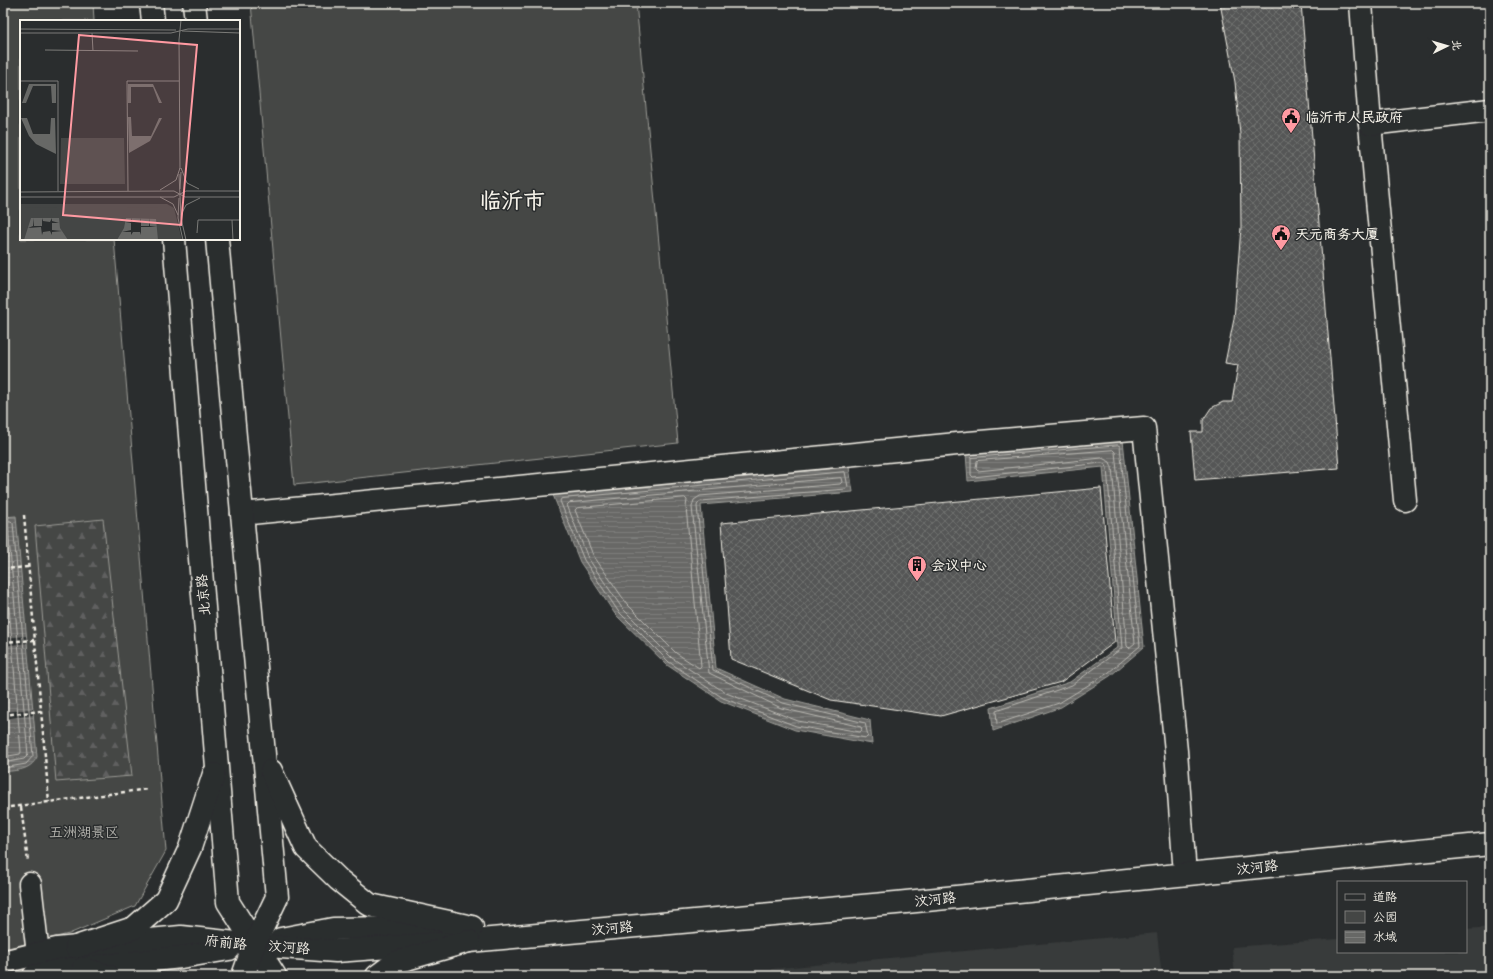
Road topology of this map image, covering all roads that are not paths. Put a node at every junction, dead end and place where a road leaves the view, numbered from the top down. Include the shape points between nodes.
1 (151, 3) edge
2 (194, 3) edge
3 (1361, 3) edge
4 (153, 20) edge
5 (196, 20) edge
6 (1490, 110) edge
7 (1370, 124) junction
8 (174, 240) edge
9 (217, 240) edge
10 (1405, 500) dead end
11 (242, 514) junction
12 (264, 756) junction
13 (217, 764) junction
14 (1490, 830) edge
15 (1490, 844) edge
16 (1184, 861) junction
17 (30, 884) road end
18 (470, 934) junction
19 (254, 945) junction
20 (76, 947) junction
21 (38, 954) junction
22 (3, 962) edge
23 (83, 968) junction
24 (34, 976) edge
25 (109, 976) edge
26 (243, 976) edge
27 (276, 976) edge
28 (377, 976) edge

1 - 4 street
2 - 5 street
3 - 7 street
6 - 7 street
7 - 10 street
8 - 13 street, 北京路
9 - 11 street
11 - 12 street
11 - 16 street via 1144,428 1176,751
12 - 18 street via 306,848 344,884 370,905
12 - 19 street via 277,897
13 - 19 street, 北京路 via 228,902
13 - 20 street via 190,848 166,900 134,928
14 - 16 street, 汶河路
15 - 18 street, 汶河路 via 896,903
16 - 18 street, 汶河路
17 - 21 street
18 - 19 street, 汶河路 via 333,929
18 - 28 street via 396,962
19 - 20 street, 府前路 via 181,937
19 - 23 street, 府前路 via 181,957
19 - 26 street
19 - 27 street, 北京路
20 - 21 street, 府前路
21 - 22 street, 府前路
23 - 24 street, 府前路
23 - 25 street

